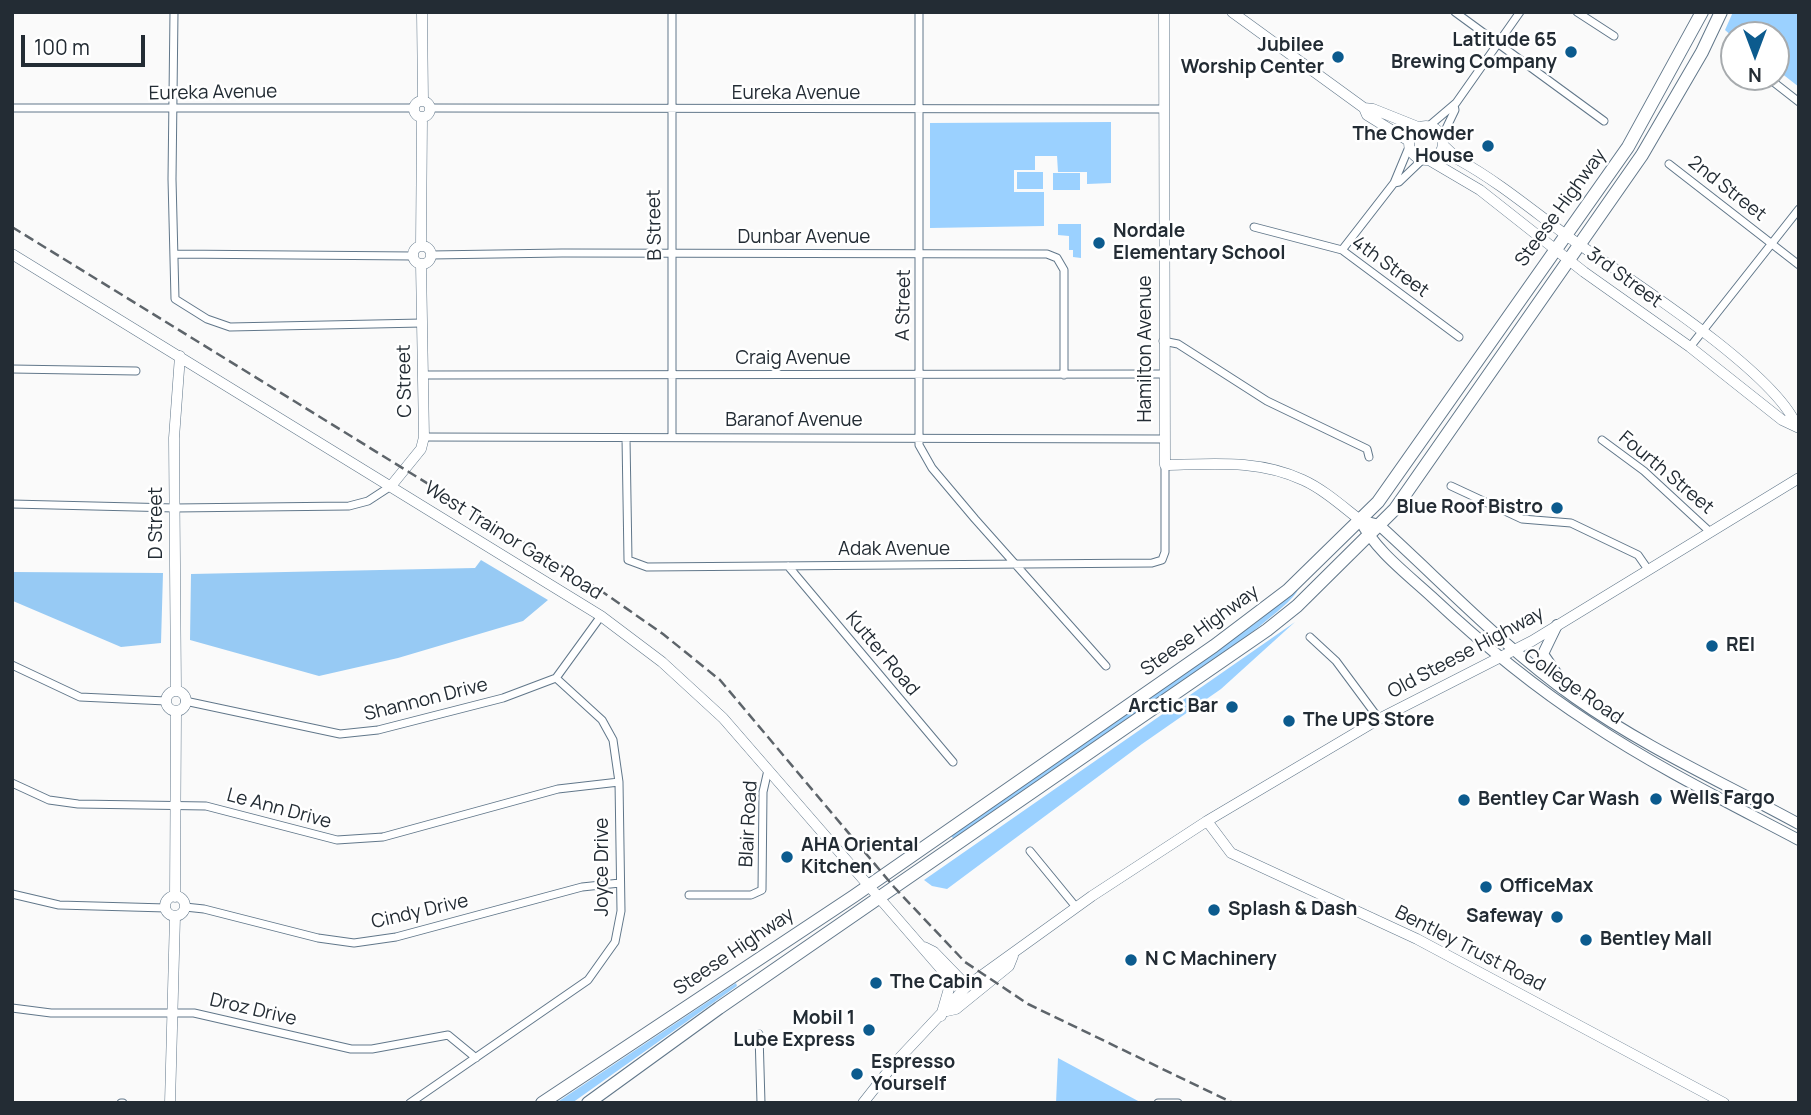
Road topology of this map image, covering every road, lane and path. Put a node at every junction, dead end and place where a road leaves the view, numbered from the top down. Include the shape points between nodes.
1 (174, 12) edge
2 (422, 12) edge
3 (672, 12) edge
4 (919, 12) edge
5 (1164, 12) edge
6 (1232, 12) edge
7 (1455, 12) edge
8 (1520, 12) edge
9 (1577, 12) edge
10 (1702, 12) edge
11 (1721, 12) edge
12 (1614, 36) dead end
13 (1498, 43) junction
14 (1785, 91) edge
15 (1799, 102) edge
16 (427, 104) junction
17 (1454, 106) junction
18 (12, 108) edge
19 (414, 108) junction
20 (1364, 108) junction
21 (172, 109) junction
22 (1161, 109) junction
23 (670, 110) junction
24 (919, 111) junction
25 (422, 118) junction
26 (1604, 121) dead end
27 (1423, 127) junction
28 (1443, 141) junction
29 (1409, 144) junction
30 (1425, 160) junction
31 (1669, 164) dead end
32 (1394, 183) junction
33 (1799, 209) edge
34 (1254, 227) dead end
35 (1565, 234) junction
36 (1770, 242) junction
37 (1580, 245) junction
38 (421, 246) junction
39 (1555, 247) junction
40 (1342, 250) junction
41 (671, 252) junction
42 (12, 254) edge
43 (174, 254) junction
44 (920, 254) junction
45 (413, 256) junction
46 (431, 256) junction
47 (1570, 260) junction
48 (421, 264) junction
49 (1799, 265) edge
50 (422, 323) junction
51 (1701, 333) junction
52 (1459, 337) dead end
53 (1163, 341) junction
54 (1690, 347) junction
55 (180, 356) junction
56 (12, 369) edge
57 (136, 371) dead end
58 (919, 374) junction
59 (1064, 374) junction
60 (1163, 374) junction
61 (423, 375) junction
62 (672, 375) junction
63 (1798, 428) edge
64 (424, 437) junction
65 (672, 437) junction
66 (918, 437) junction
67 (625, 438) junction
68 (1164, 439) junction
69 (1602, 440) dead end
70 (1369, 457) dead end
71 (1165, 465) junction
72 (1799, 478) edge
73 (391, 486) junction
74 (1451, 486) dead end
75 (12, 504) edge
76 (175, 508) junction
77 (1360, 520) junction
78 (1378, 525) junction
79 (1709, 531) junction
80 (1368, 536) junction
81 (1162, 559) joint
82 (1015, 564) junction
83 (788, 566) junction
84 (1647, 568) junction
85 (601, 616) junction
86 (1557, 625) junction
87 (1310, 637) dead end
88 (1513, 651) junction
89 (1501, 657) junction
90 (12, 664) edge
91 (1106, 666) dead end
92 (556, 677) junction
93 (176, 691) junction
94 (1576, 698) junction
95 (166, 701) junction
96 (186, 701) junction
97 (176, 711) junction
98 (1378, 719) junction
99 (953, 762) dead end
100 (768, 770) junction
101 (619, 782) junction
102 (12, 783) edge
103 (176, 804) junction
104 (1208, 821) junction
105 (1799, 824) edge
106 (1799, 840) edge
107 (1030, 851) dead end
108 (620, 883) junction
109 (869, 884) junction
110 (12, 894) edge
111 (689, 895) dead end
112 (175, 897) junction
113 (880, 897) junction
114 (185, 907) junction
115 (1076, 907) junction
116 (166, 908) junction
117 (175, 916) junction
118 (923, 947) junction
119 (1013, 956) junction
120 (967, 986) junction
121 (12, 1008) edge
122 (174, 1012) junction
123 (948, 1012) junction
124 (759, 1034) dead end
125 (476, 1058) junction
126 (1158, 1102) edge
127 (170, 1103) edge
128 (410, 1103) edge
129 (542, 1103) edge
130 (588, 1103) edge
131 (761, 1103) edge
132 (863, 1103) edge
133 (1178, 1103) edge
134 (1724, 1103) edge

1 - 21 street
2 - 16 street
3 - 23 street, B Street
4 - 24 street, A Street
5 - 22 street, Hamilton Avenue
6 - 20 street
7 - 13 street
8 - 13 street
9 - 12 street
10 - 35 highway, Steese Highway via 1641,127
11 - 37 highway, Steese Highway via 1672,107
13 - 17 street
13 - 26 street
14 - 15 street
16 - 19 street
16 - 23 street, Eureka Avenue
16 - 25 street via 430,114
17 - 27 street
17 - 28 street
18 - 21 street, Eureka Avenue
19 - 21 street, Eureka Avenue
19 - 25 street
20 - 27 street
20 - 29 street via 1367,115
21 - 43 street
22 - 24 street, Eureka Avenue
22 - 53 street, Hamilton Avenue
23 - 24 street, Eureka Avenue
23 - 41 street, B Street
24 - 44 street, A Street
25 - 38 street
27 - 28 street via 1437,130
27 - 29 street
28 - 30 street via 1437,157
28 - 35 street, 3rd Street via 1459,160
29 - 30 street via 1414,156
29 - 32 street
30 - 32 street
30 - 39 street, 3rd Street via 1480,190
31 - 36 street, 2nd Street
32 - 40 street
33 - 36 street
34 - 40 street, 4th Street
35 - 37 street, 3rd Street
35 - 39 highway, Steese Highway
36 - 49 street, 2nd Street
36 - 51 street
37 - 47 highway, Steese Highway
37 - 51 street, 3rd Street via 1648,290
38 - 45 street
38 - 46 street via 428,248
39 - 47 street, 3rd Street
39 - 77 highway, Steese Highway via 1378,502
40 - 52 street, 4th Street
41 - 44 street, Dunbar Avenue
41 - 46 street, Dunbar Avenue
41 - 62 street, B Street
42 - 55 street, West Trainor Gate Road
43 - 45 street
43 - 50 street via 175,299 230,327
44 - 58 street, A Street
44 - 59 street, Dunbar Avenue via 1048,254 1057,258 1064,270
45 - 48 street
46 - 48 street
47 - 54 street, 3rd Street
47 - 78 highway, Steese Highway via 1395,509
48 - 50 street, C Street
50 - 61 street, C Street
51 - 54 street
51 - 63 street, 3rd Street via 1748,369 1791,411
53 - 60 street, Hamilton Avenue
53 - 70 street via 1178,344 1267,401 1367,449
54 - 63 street, 3rd Street
55 - 73 street, West Trainor Gate Road
55 - 76 street, D Street
56 - 57 street
58 - 59 street, Craig Avenue
58 - 62 street, Craig Avenue
58 - 66 street, A Street
59 - 60 street, Craig Avenue
60 - 68 street, Hamilton Avenue
61 - 62 street, Craig Avenue
61 - 64 street, C Street
62 - 65 street, B Street
64 - 67 street, Baranof Avenue
64 - 73 street, C Street via 421,449
65 - 66 street, Baranof Avenue
65 - 67 street, Baranof Avenue
66 - 68 street, Baranof Avenue
66 - 82 street, A Street via 932,468
67 - 83 street, Adak Avenue via 628,559 647,567
68 - 71 street, Hamilton Avenue
69 - 79 street, Fourth Street via 1644,471
71 - 77 street, College Road via 1245,463 1269,467 1305,481
71 - 81 street, Hamilton Avenue
72 - 79 street, Old Steese Highway
73 - 76 street via 368,501 349,506
73 - 85 street, West Trainor Gate Road
74 - 84 street via 1522,519 1571,523 1638,555
75 - 76 street
76 - 93 street, D Street
77 - 78 main road, College Road
77 - 80 main road, College Road
77 - 109 highway, Steese Highway via 1305,575 1239,628
78 - 80 highway, Steese Highway
78 - 88 main road, College Road
79 - 84 street, Old Steese Highway
80 - 89 main road, College Road
80 - 113 highway, Steese Highway via 1267,631
81 - 82 street, Adak Avenue via 1152,563
82 - 83 street, Adak Avenue
82 - 91 street, A Street
83 - 99 street, Kutter Road
84 - 86 street, Old Steese Highway
85 - 92 street
85 - 100 street, West Trainor Gate Road via 690,686
86 - 88 street, Old Steese Highway
86 - 94 main road via 1543,658
87 - 98 street via 1336,662
88 - 89 street, Old Steese Highway
88 - 94 main road, College Road
89 - 98 street, Old Steese Highway
89 - 106 main road, College Road via 1592,724
90 - 95 street via 80,697
92 - 96 street, Shannon Drive via 503,698 378,730 340,734
92 - 101 street, Joyce Drive via 602,720 613,740
93 - 95 street
93 - 96 street
94 - 105 main road, College Road
95 - 97 street via 168,708
96 - 97 street
97 - 103 street
98 - 104 street, Old Steese Highway
100 - 109 street, West Trainor Gate Road
100 - 111 street, Blair Road via 762,792 762,890 751,895
101 - 103 street, Le Ann Drive via 558,789 383,837 337,841 206,806
101 - 108 street, Joyce Drive
102 - 103 street, Le Ann Drive via 49,800 78,804
103 - 112 street
104 - 115 street, Old Steese Highway
104 - 134 street, Bentley Trust Road via 1231,853 1417,939
107 - 115 street
108 - 114 street, Cindy Drive via 582,887 396,937 354,943 318,939
108 - 125 street, Joyce Drive via 618,929 606,958 588,980
109 - 113 street, West Trainor Gate Road
109 - 129 highway, Steese Highway
110 - 116 street via 60,905
112 - 114 street via 184,901
112 - 116 street via 167,901
113 - 118 street, West Trainor Gate Road
113 - 130 highway, Steese Highway
114 - 117 street
115 - 119 street, Old Steese Highway
116 - 117 street
117 - 122 street
118 - 120 street, West Trainor Gate Road via 934,952
118 - 123 street, West Trainor Gate Road via 948,979
119 - 120 street, Old Steese Highway
119 - 123 street, Old Steese Highway via 1009,966
120 - 123 street
121 - 122 street, Droz Drive via 51,1013
122 - 125 street, Droz Drive via 233,1020 351,1049 448,1035
122 - 127 street
123 - 132 street, Old Steese Highway via 893,1065
124 - 131 street
125 - 128 street, Joyce Drive
126 - 133 street

